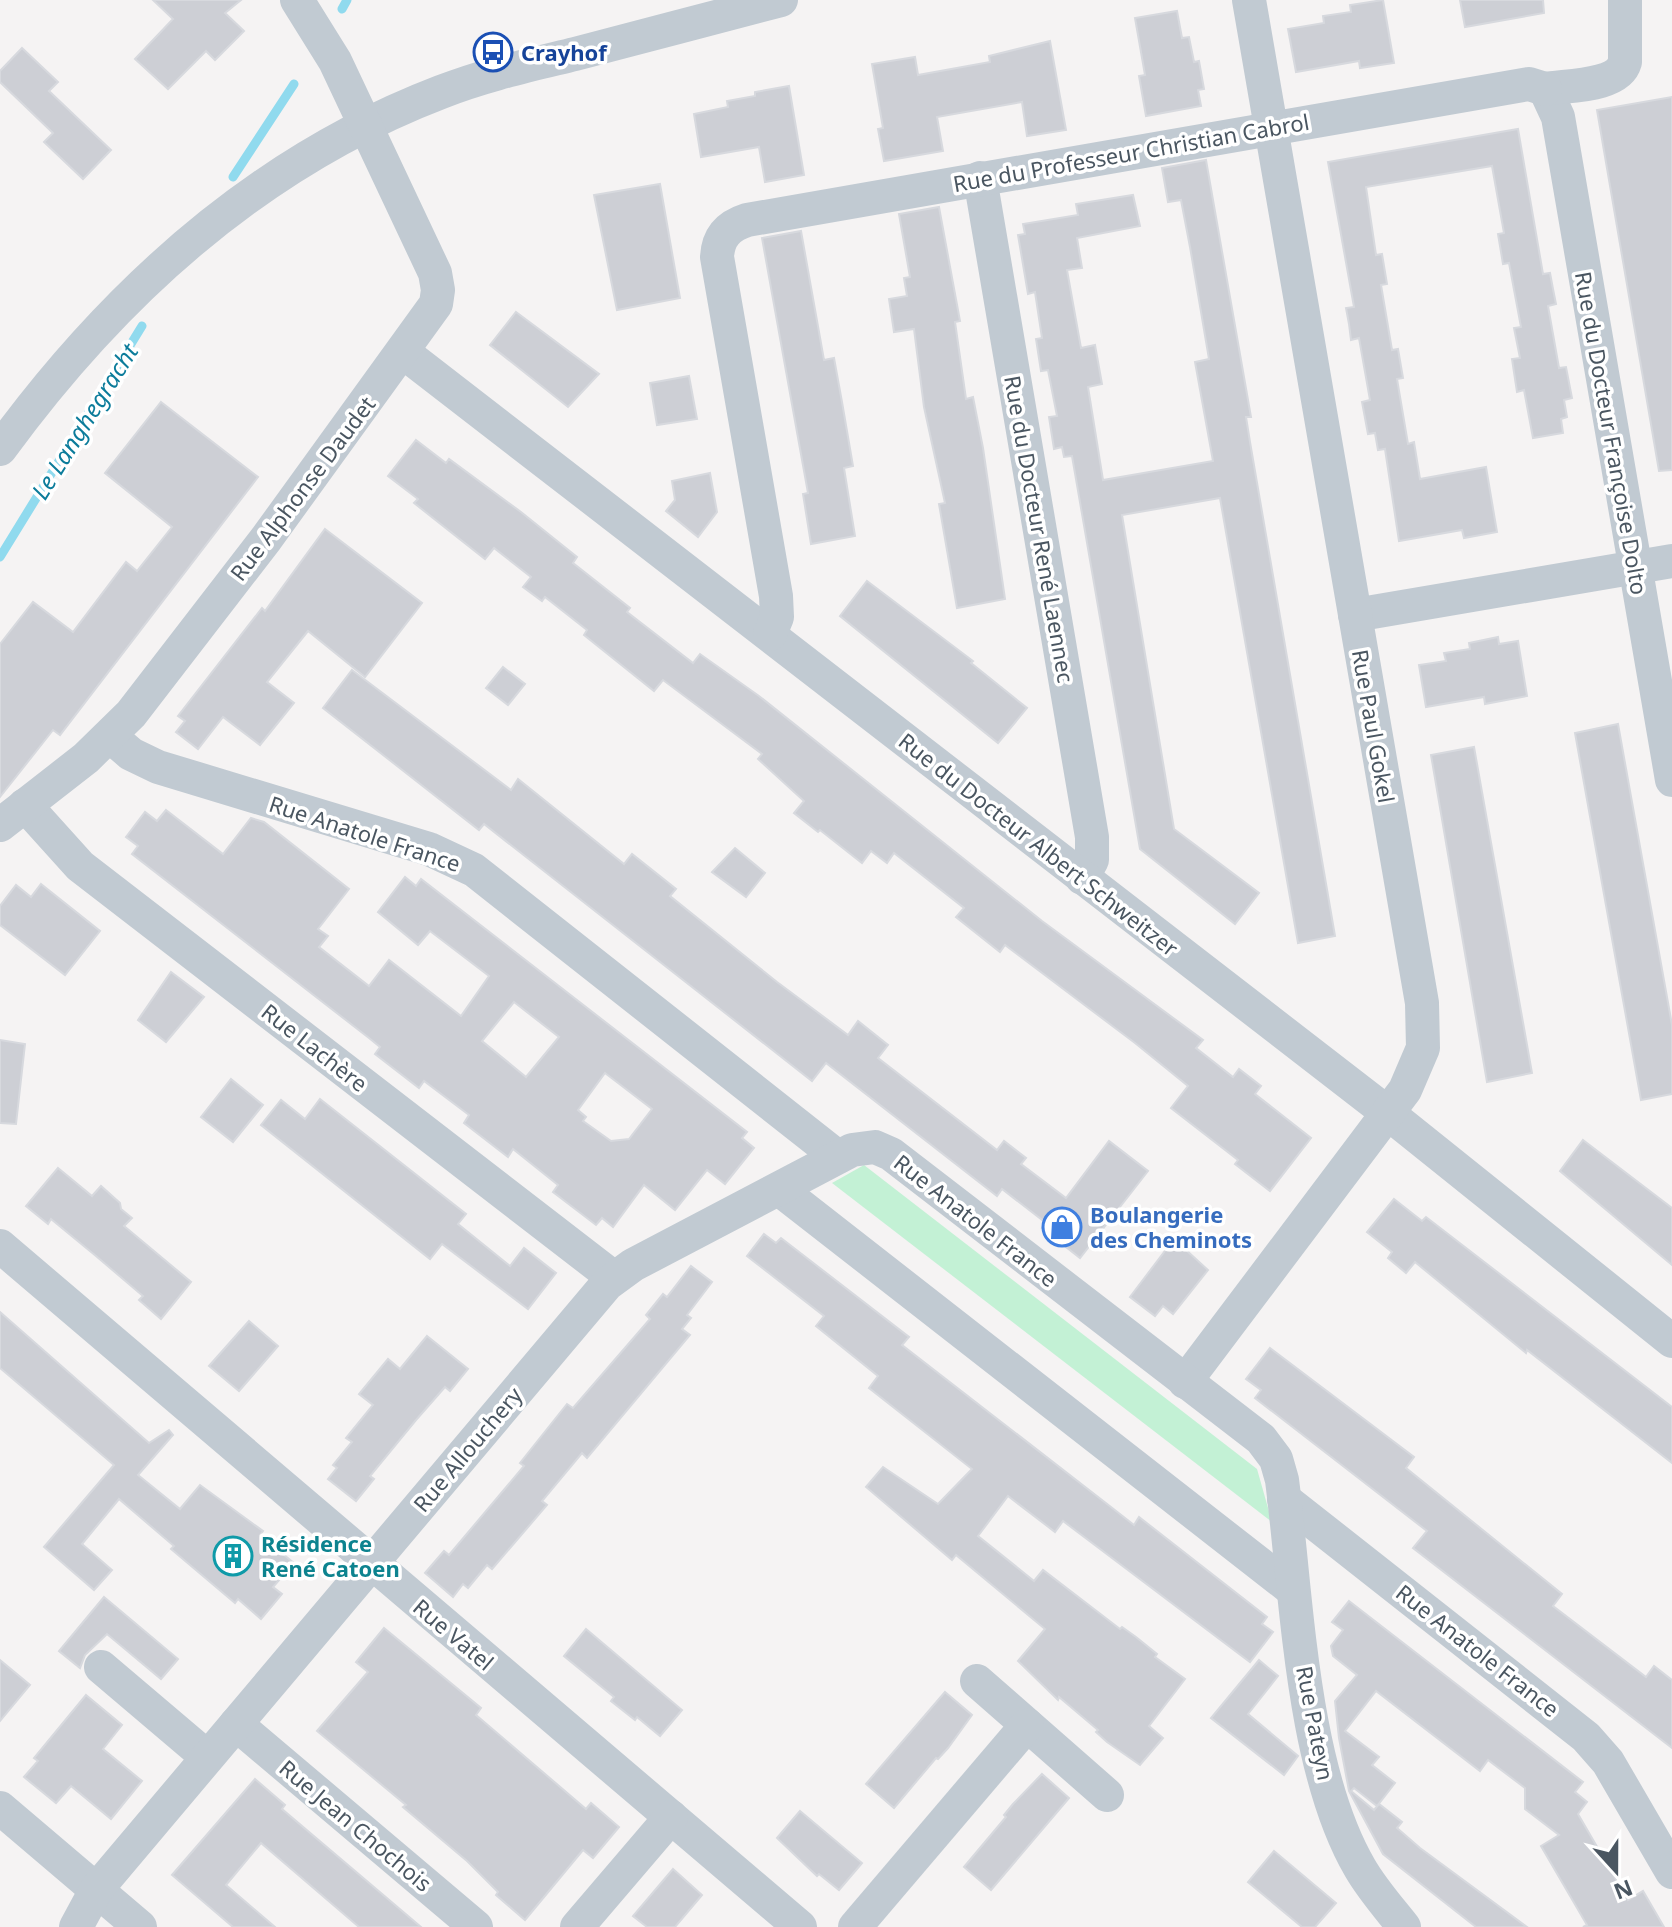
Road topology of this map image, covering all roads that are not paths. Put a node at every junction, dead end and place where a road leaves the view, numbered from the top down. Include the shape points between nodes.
1 (297, 0) edge
2 (781, 0) edge
3 (1249, 0) edge
4 (1625, 0) edge
5 (1545, 89) junction
6 (365, 125) junction
7 (1271, 127) junction
8 (980, 178) junction
9 (403, 352) junction
10 (0, 449) edge
11 (1672, 561) edge
12 (1635, 567) junction
13 (1355, 615) junction
14 (770, 634) junction
15 (110, 736) junction
16 (1672, 780) edge
17 (12, 815) edge
18 (1082, 878) junction
19 (1389, 1114) junction
20 (838, 1157) junction
21 (779, 1189) junction
22 (0, 1246) edge
23 (614, 1278) junction
24 (1672, 1341) edge
25 (1185, 1382) junction
26 (1284, 1499) junction
27 (371, 1563) junction
28 (1293, 1590) junction
29 (101, 1667) dead end
30 (977, 1681) dead end
31 (236, 1724) junction
32 (1027, 1725) junction
33 (207, 1757) junction
34 (1107, 1795) dead end
35 (0, 1808) edge
36 (671, 1817) junction
37 (1672, 1872) edge
38 (96, 1890) junction
39 (76, 1927) edge
40 (140, 1927) edge
41 (476, 1927) edge
42 (577, 1927) edge
43 (800, 1927) edge
44 (855, 1927) edge
45 (1404, 1927) edge

1 - 6 street, Rue Alphonse Daudet via 324,40
2 - 6 street via 458,85
3 - 7 street, Rue Paul Gokel
4 - 5 street, Rue du Professeur Christian Cabrol via 1622,71 1607,80
5 - 7 street, Rue du Professeur Christian Cabrol via 1529,84
5 - 12 street, Rue du Docteur Françoise Dolto via 1558,117
6 - 9 street, Rue Alphonse Daudet via 437,281 432,312
6 - 10 street via 257,189 178,250 83,344
7 - 8 street, Rue du Professeur Christian Cabrol
7 - 13 street, Rue Paul Gokel
8 - 14 street, Rue du Professeur Christian Cabrol via 747,220 721,238 719,265 778,607
8 - 18 street, Rue du Docteur René Laennec via 1092,837 1092,860
9 - 14 street, Rue du Docteur Albert Schweitzer
9 - 15 street, Rue Alphonse Daudet
11 - 12 street
12 - 13 street
12 - 16 street, Rue du Docteur Françoise Dolto
13 - 19 street, Rue Paul Gokel via 1423,1017 1418,1064
14 - 18 street, Rue du Docteur Albert Schweitzer
15 - 17 street, Rue Alphonse Daudet
15 - 20 street, Rue Anatole France via 158,767 429,849 474,870
17 - 23 street, Rue Lachère
18 - 19 street, Rue du Docteur Albert Schweitzer
19 - 24 street, Rue du Docteur Albert Schweitzer
19 - 25 street, Rue Paul Gokel
20 - 21 street, Rue Allouchery
20 - 25 street, Rue Anatole France via 859,1147 891,1154
21 - 23 street, Rue Allouchery
21 - 28 street
22 - 27 street, Rue Vatel
23 - 27 street, Rue Allouchery
25 - 26 street, Rue Anatole France via 1268,1445
26 - 28 street, Rue Pateyn
26 - 37 street, Rue Anatole France via 1586,1737 1608,1762
27 - 31 street, Rue Allouchery
27 - 36 street, Rue Vatel
28 - 45 street, Rue Pateyn via 1315,1733 1333,1804 1359,1867
29 - 33 street
30 - 32 street
31 - 33 street, Rue Allouchery
31 - 41 street, Rue Jean Chochois
32 - 34 street
32 - 44 street
33 - 38 street, Rue Allouchery
35 - 38 street
36 - 42 street
36 - 43 street, Rue Vatel
38 - 39 street, Rue Allouchery
38 - 40 street

